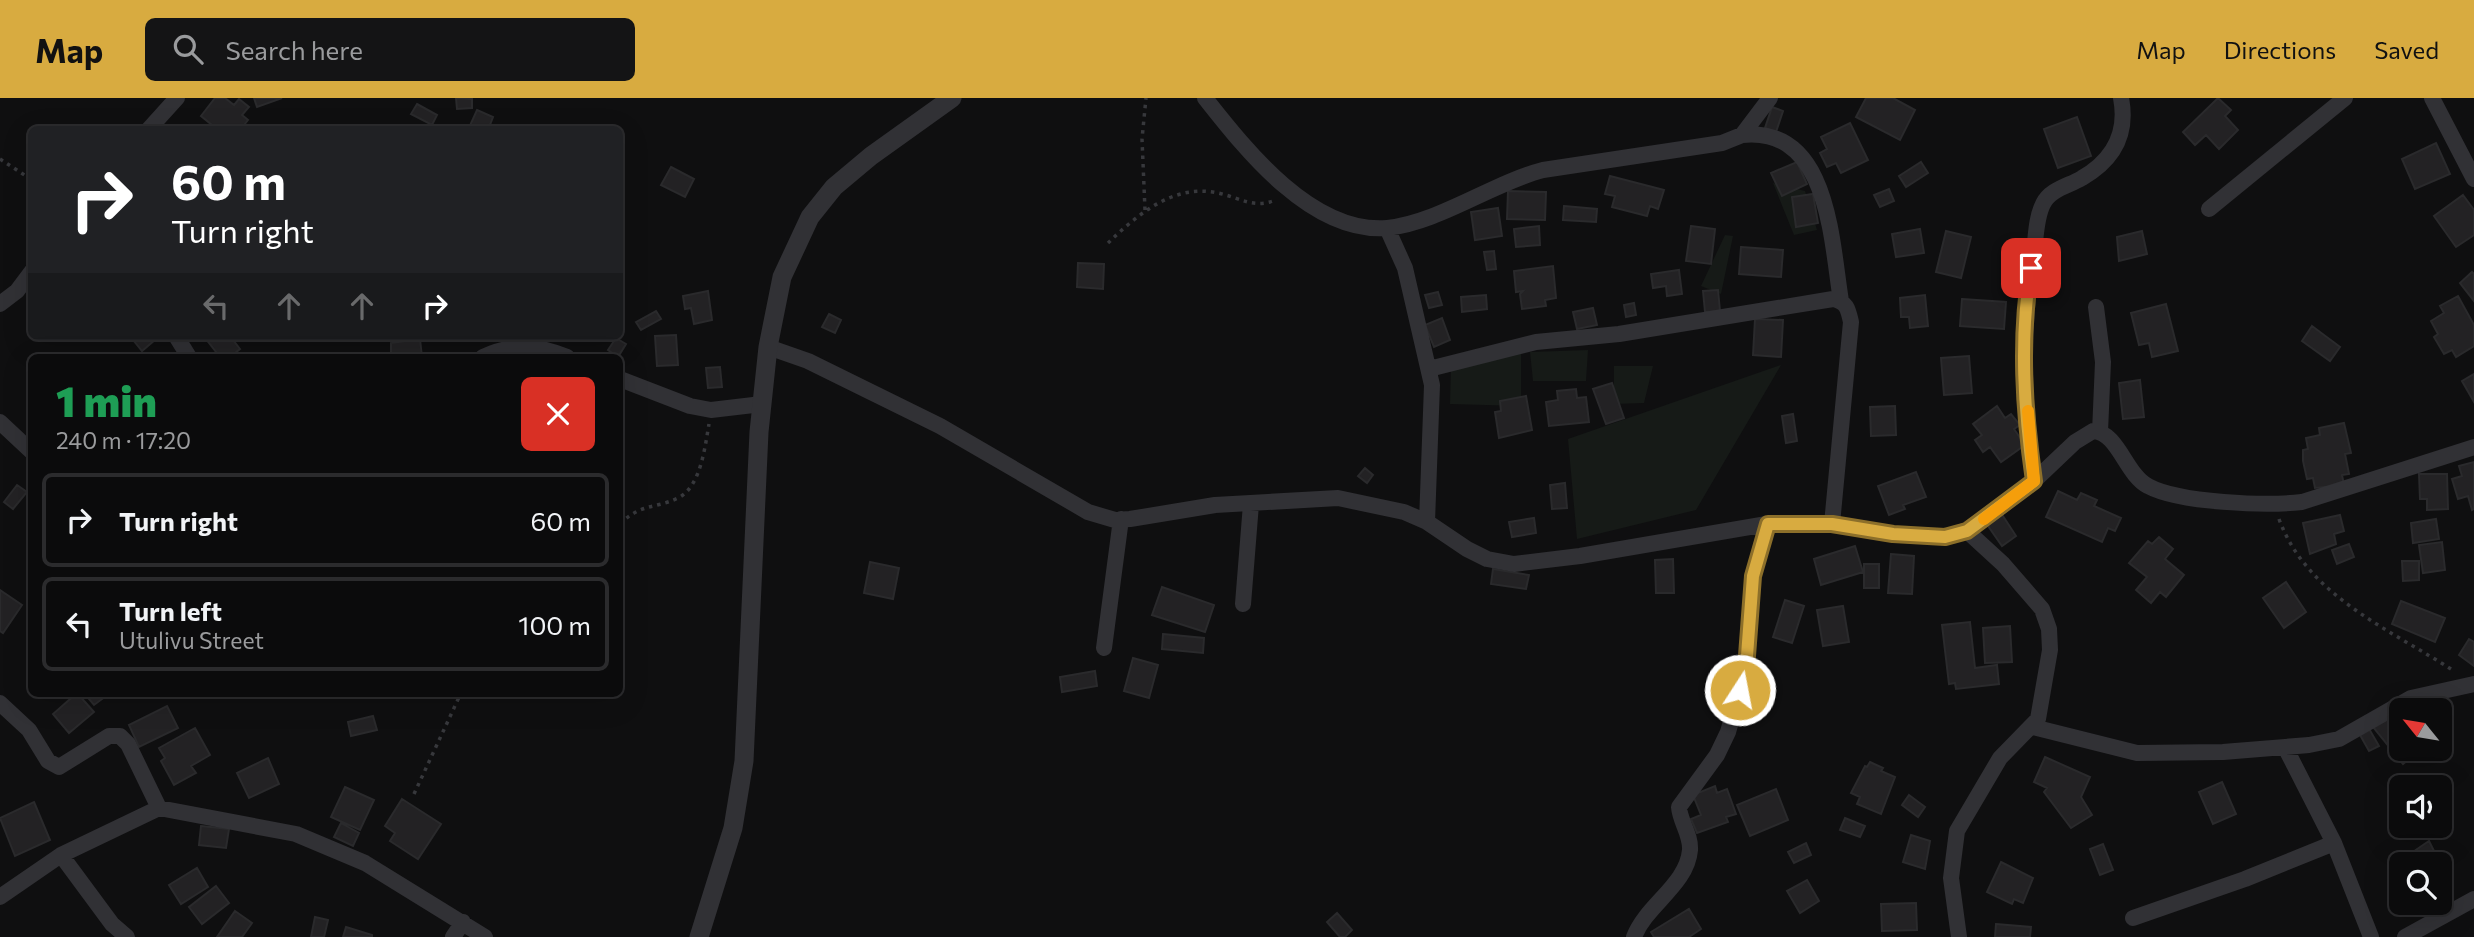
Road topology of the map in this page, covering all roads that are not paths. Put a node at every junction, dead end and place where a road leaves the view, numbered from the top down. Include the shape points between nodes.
1 (177, 98) edge
2 (952, 98) edge
3 (1205, 98) edge
4 (1770, 98) edge
5 (2121, 98) edge
6 (2345, 98) edge
7 (2432, 98) edge
8 (152, 126) edge
9 (1742, 135) junction
10 (2474, 179) edge
11 (2209, 209) dead end
12 (1387, 228) junction
13 (28, 276) edge
14 (1840, 300) junction
15 (0, 304) edge
16 (2096, 306) dead end
17 (768, 347) junction
18 (491, 354) edge
19 (560, 354) edge
20 (1429, 369) junction
21 (623, 380) edge
22 (762, 404) junction
23 (0, 422) edge
24 (2100, 432) junction
25 (2474, 447) edge
26 (28, 448) edge
27 (2034, 481) junction
28 (1251, 504) junction
29 (1121, 519) junction
30 (1427, 522) junction
31 (1768, 524) junction
32 (1832, 524) junction
33 (1967, 531) junction
34 (1243, 604) dead end
35 (1104, 648) dead end
36 (2474, 684) edge
37 (0, 703) edge
38 (2033, 727) junction
39 (2285, 747) junction
40 (159, 808) junction
41 (2334, 843) junction
42 (61, 855) junction
43 (0, 897) edge
44 (2474, 900) edge
45 (2133, 918) dead end
46 (463, 922) junction
47 (127, 937) edge
48 (453, 937) edge
49 (485, 937) edge
50 (699, 937) edge
51 (1634, 937) edge
52 (1959, 937) edge
53 (2371, 937) edge
54 (2405, 937) edge

1 - 8 street
2 - 17 street via 834,187 810,217 782,278
3 - 12 street via 1260,166 1294,193 1340,219
4 - 9 street
5 - 27 street via 2121,138 2114,151 2082,178 2051,194 2038,219 2024,311 2023,363
6 - 11 street
7 - 10 street
9 - 12 street via 1722,144 1574,164 1521,176 1453,207
9 - 14 street via 1768,134 1801,155 1824,195
12 - 20 street via 1405,268
13 - 15 street
14 - 20 street via 1536,342
14 - 32 street via 1847,306 1851,322
16 - 24 street via 2103,362
17 - 22 street
17 - 29 street via 808,361 940,426 1076,506
18 - 19 street via 513,346
20 - 30 street
21 - 22 street via 711,410
22 - 50 street via 744,761 733,828
23 - 26 street
24 - 25 street via 2138,480 2151,488 2188,497 2274,505 2302,502
24 - 27 street via 2086,433
27 - 33 street
28 - 29 street
28 - 30 street via 1338,498 1404,512
28 - 34 street
29 - 35 street
30 - 31 street via 1487,559 1514,564
31 - 32 street
31 - 51 street via 1753,576 1746,669 1728,732 1679,807 1690,839 1687,862
32 - 33 street via 1924,538
33 - 38 street via 2042,609 2049,629 2042,711
36 - 39 street via 2412,698 2339,739
37 - 40 street via 29,730 48,761 59,767 109,736 120,736
38 - 39 street via 2137,753
38 - 52 street via 2000,758 1957,831 1951,878
39 - 41 street
40 - 42 street
40 - 46 street via 296,834 365,863
41 - 45 street
41 - 53 street
42 - 43 street
42 - 47 street via 112,924
44 - 54 street
46 - 48 street
46 - 49 street

